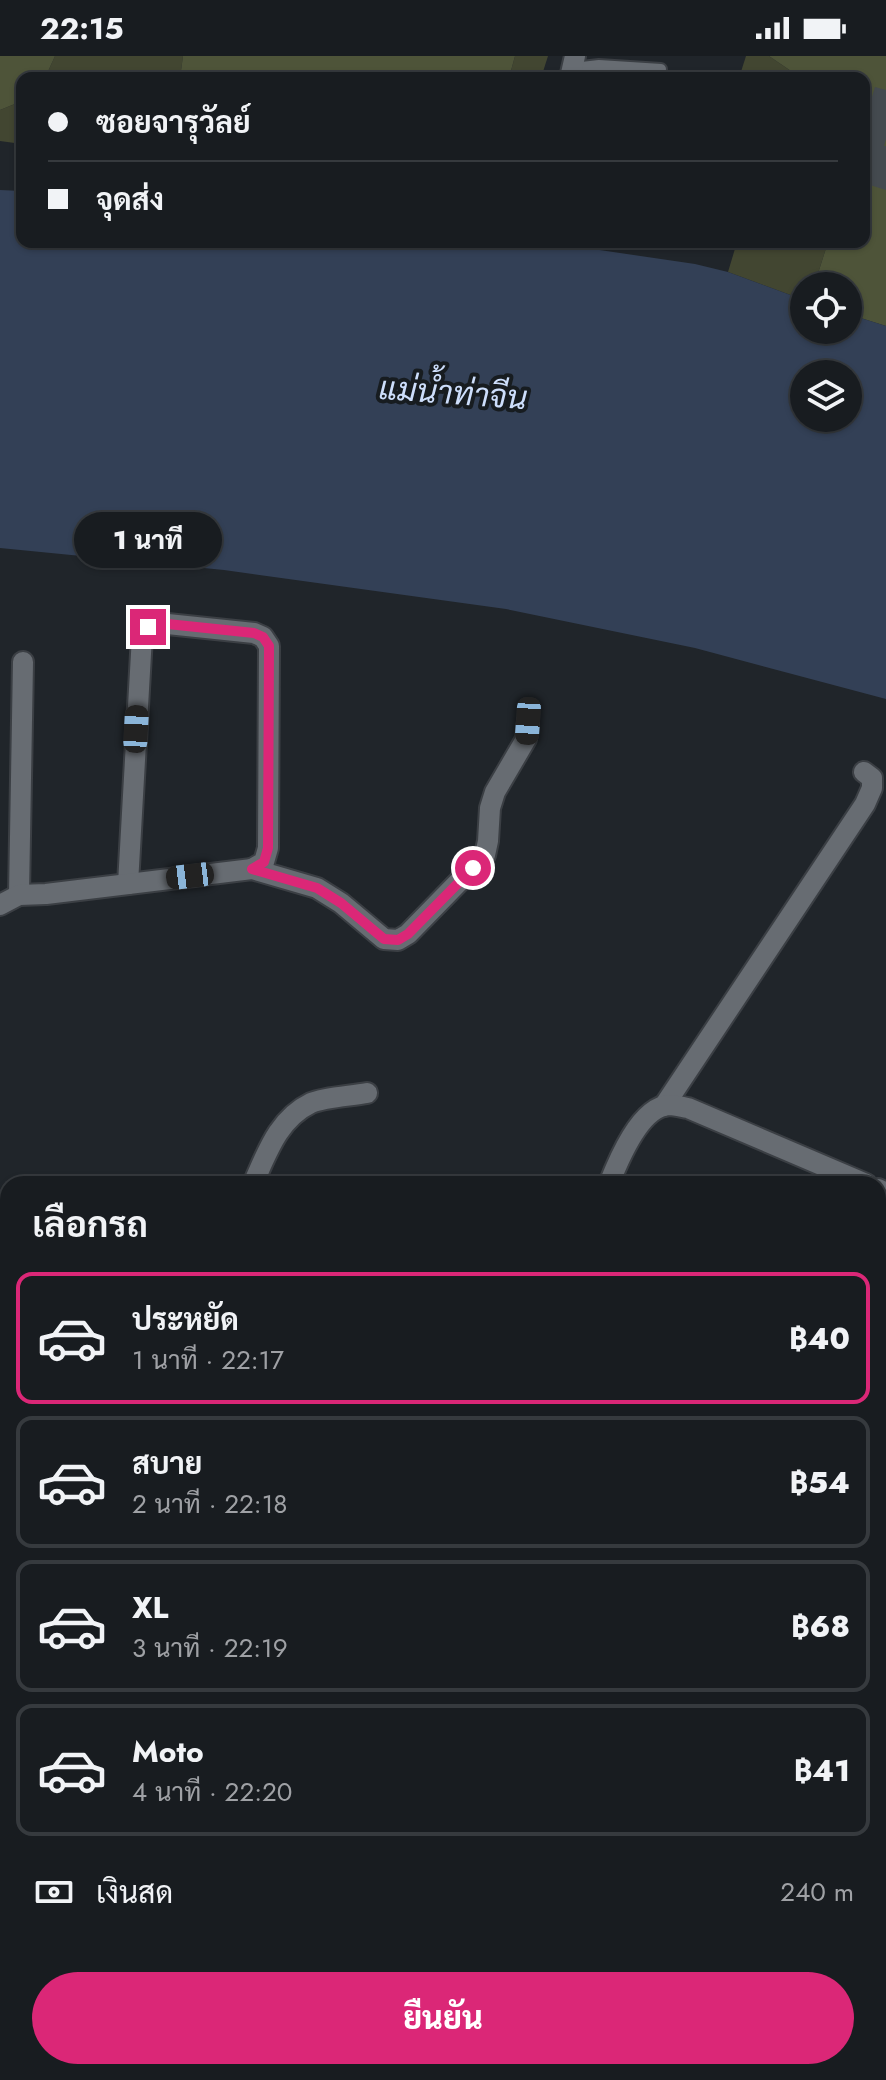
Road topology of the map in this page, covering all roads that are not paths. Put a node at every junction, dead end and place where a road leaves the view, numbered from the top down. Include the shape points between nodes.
1 (573, 67) edge
2 (661, 69) dead end
3 (23, 662) dead end
4 (528, 721) dead end
5 (864, 772) dead end
6 (252, 869) junction
7 (128, 884) junction
8 (19, 895) junction
9 (0, 905) edge
10 (367, 1093) dead end
11 (664, 1106) junction
12 (257, 1176) edge
13 (612, 1176) edge
14 (847, 1176) edge

1 - 2 lane
3 - 8 street
4 - 6 street via 526,739 495,792 485,855 398,940 384,939 317,888
5 - 11 street via 872,778 865,804
6 - 7 street
6 - 7 street via 264,862 268,848 269,646 254,633 158,623 142,636
7 - 8 street
8 - 9 street
10 - 12 street via 312,1102 287,1119
11 - 13 street via 637,1130
11 - 14 street via 688,1108

